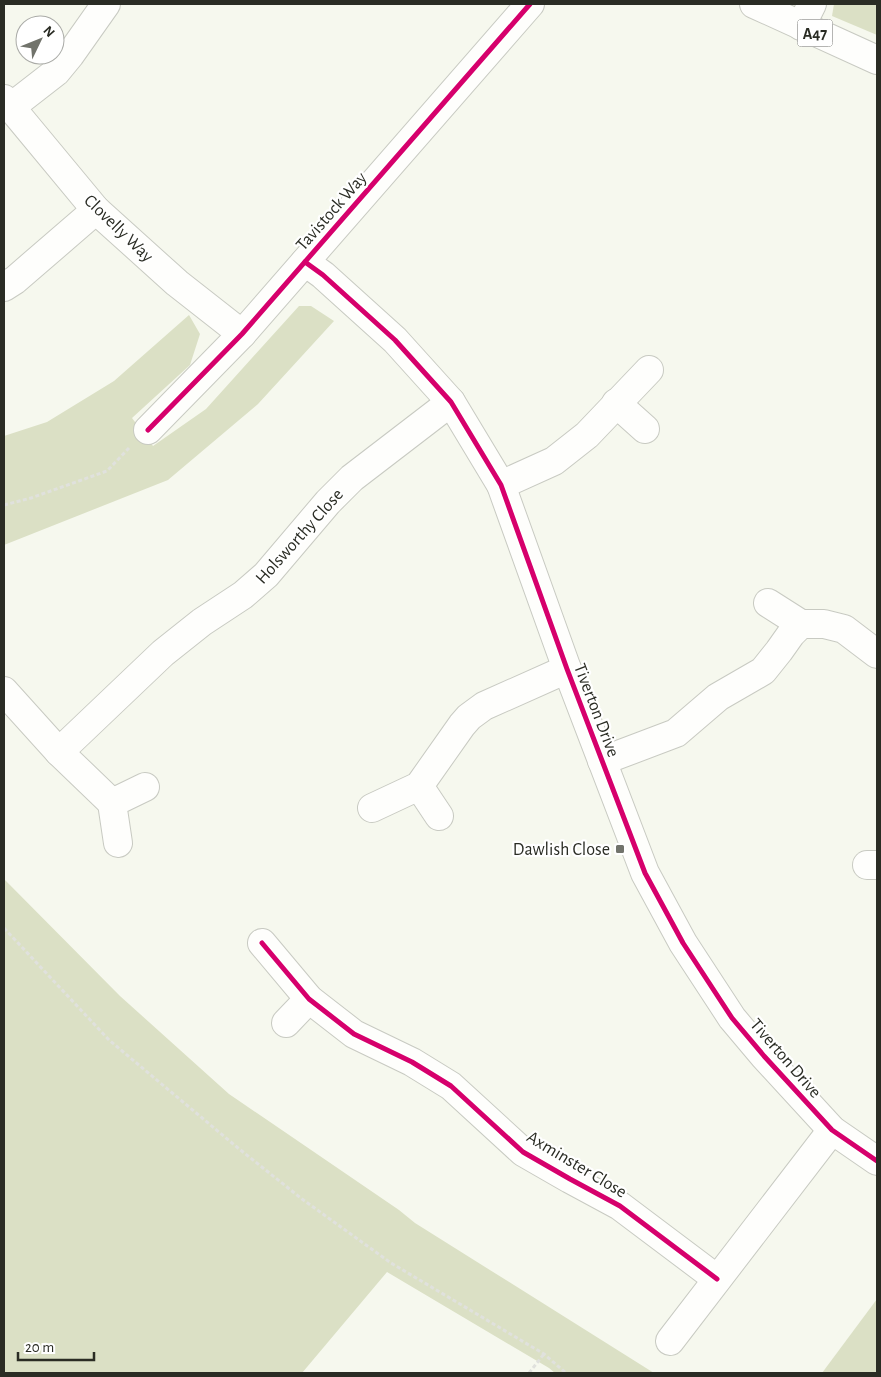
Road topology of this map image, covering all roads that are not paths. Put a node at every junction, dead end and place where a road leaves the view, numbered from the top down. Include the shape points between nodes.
1 (106, 4) edge
2 (530, 4) edge
3 (754, 4) edge
4 (806, 15) edge
5 (877, 60) edge
6 (7, 103) edge
7 (96, 210) junction
8 (304, 262) junction
9 (4, 287) edge
10 (242, 334) junction
11 (648, 370) dead end
12 (451, 402) junction
13 (616, 404) junction
14 (645, 429) dead end
15 (148, 430) road end
16 (501, 485) junction
17 (768, 603) dead end
18 (801, 624) junction
19 (877, 654) edge
20 (567, 669) junction
21 (4, 691) edge
22 (60, 752) junction
23 (602, 761) junction
24 (419, 786) junction
25 (145, 787) dead end
26 (112, 803) junction
27 (372, 808) dead end
28 (439, 816) dead end
29 (118, 843) dead end
30 (262, 943) dead end
31 (309, 999) junction
32 (286, 1023) dead end
33 (832, 1130) junction
34 (877, 1161) edge
35 (717, 1279) junction
36 (670, 1341) dead end

1 - 6 street, Clovelly Way via 56,72
2 - 8 street, Tavistock Way
3 - 4 street, A47
4 - 5 street, A47
6 - 7 street, Clovelly Way
7 - 9 street
7 - 10 street, Clovelly Way
8 - 10 street, Tavistock Way
8 - 12 street, Tiverton Drive via 395,340
10 - 15 street, Tavistock Way
11 - 13 street
12 - 16 street, Tiverton Drive
12 - 22 street, Holsworthy Close via 352,478 266,575 162,653
13 - 14 street
13 - 16 street via 554,461
16 - 20 street, Tiverton Drive
17 - 18 street
18 - 19 street via 824,624 844,629
18 - 23 street via 763,671 718,697 676,733
20 - 23 street, Tiverton Drive
20 - 24 street, Tiverton Drive via 484,706 469,717
21 - 22 street
22 - 26 street
23 - 33 street, Tiverton Drive via 645,873 683,943 732,1018
24 - 27 street, Tiverton Drive
24 - 28 street
25 - 26 street
26 - 29 street
30 - 31 street, Axminster Close
31 - 32 street
31 - 35 street, Axminster Close via 354,1034 412,1062 451,1086 523,1152 620,1206
33 - 34 street, Tiverton Drive
33 - 35 street
35 - 36 street

